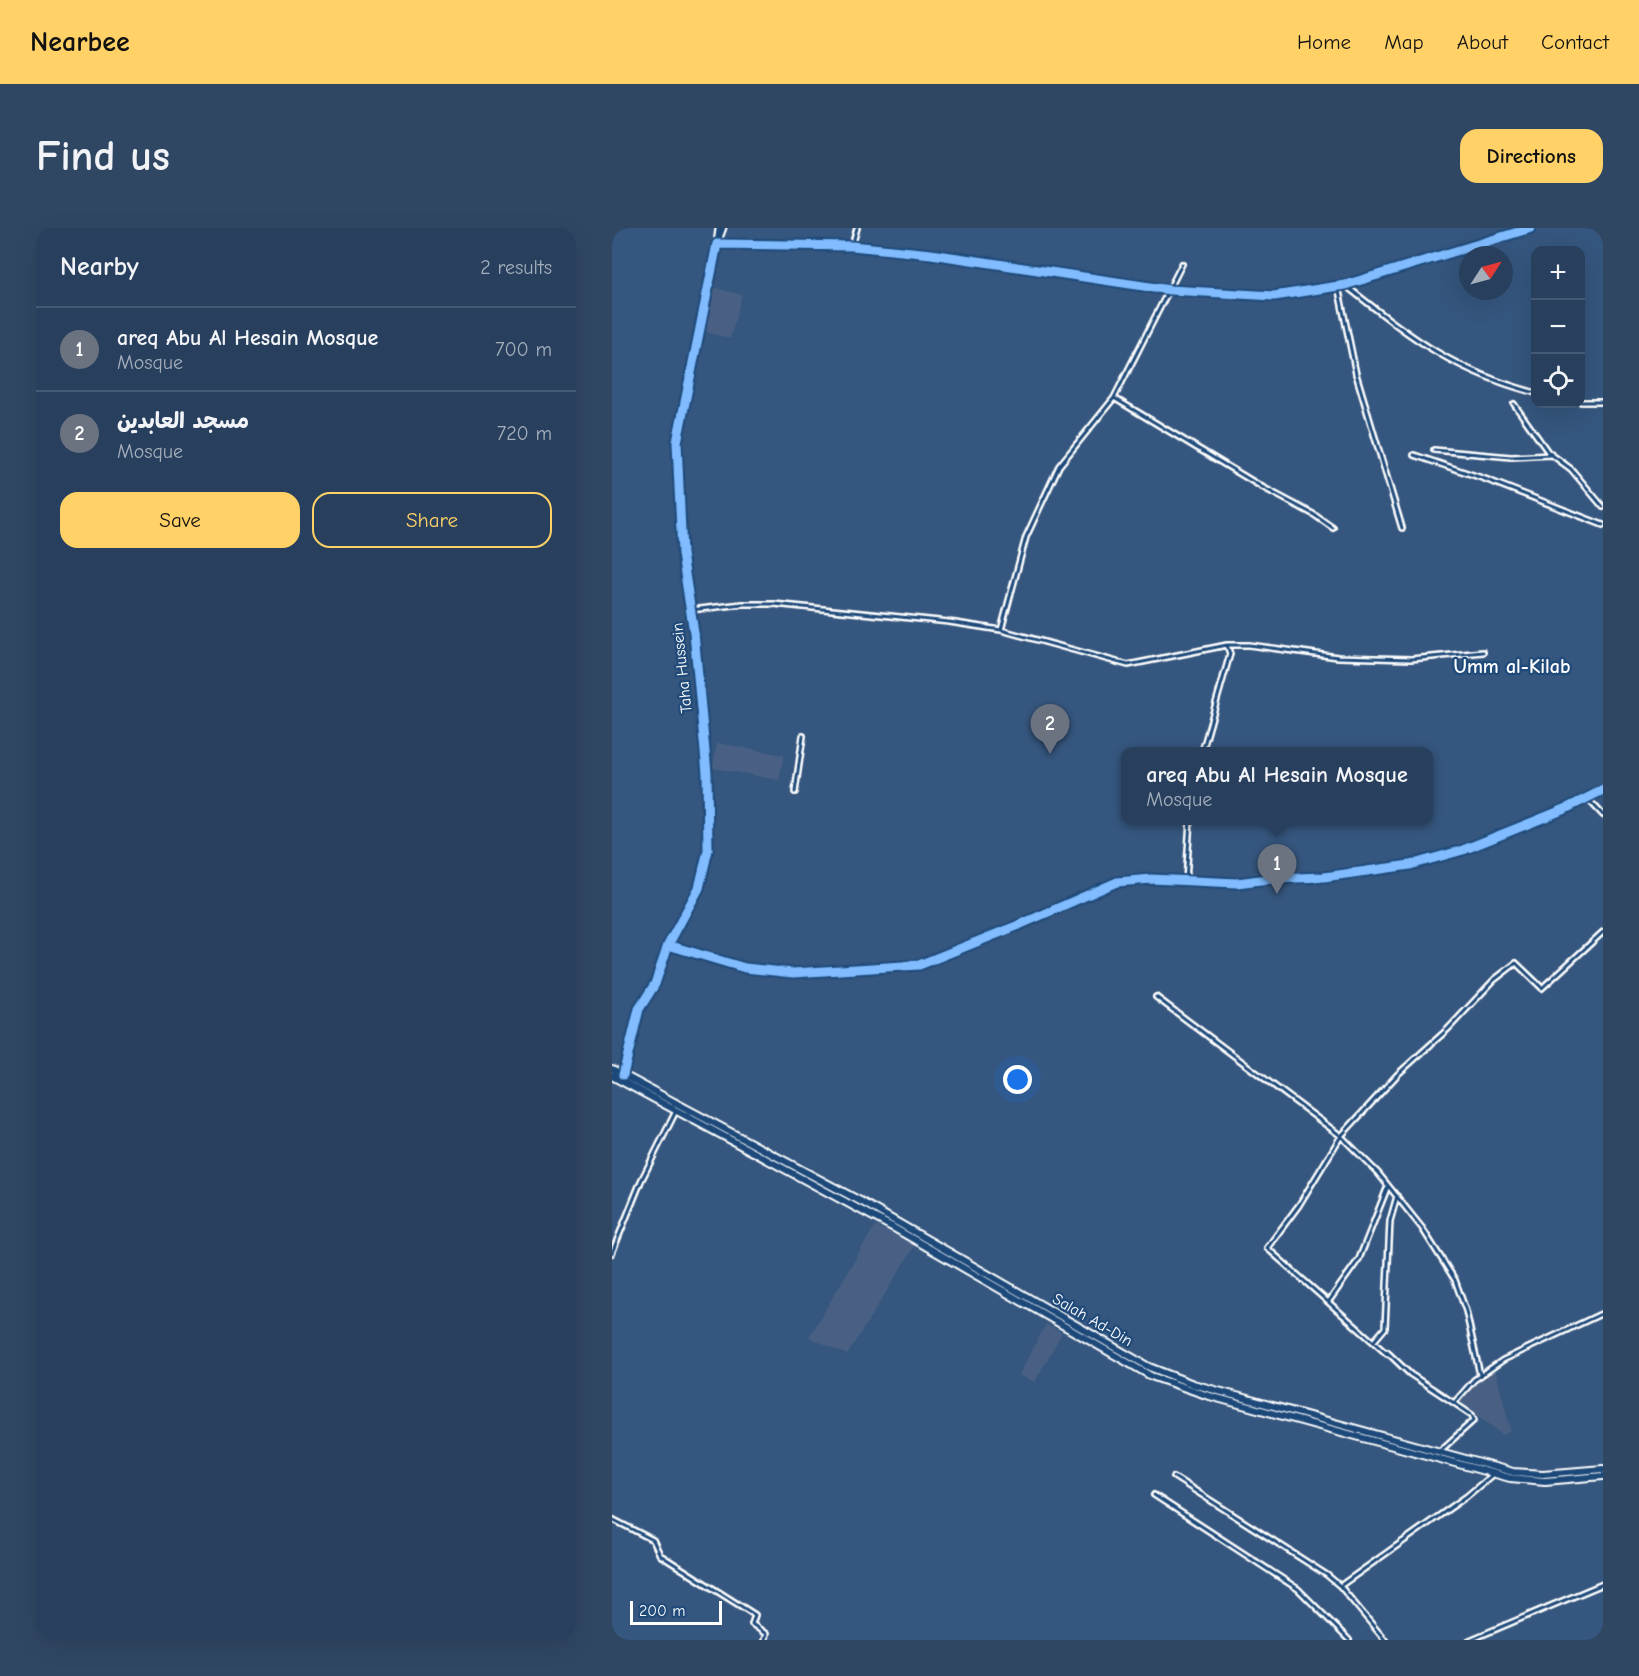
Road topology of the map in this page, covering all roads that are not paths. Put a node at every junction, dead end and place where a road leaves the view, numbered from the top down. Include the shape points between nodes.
1 (721, 228) edge
2 (856, 228) edge
3 (1531, 228) edge
4 (717, 244) junction
5 (852, 246) junction
6 (1182, 264) dead end
7 (1345, 285) junction
8 (1338, 286) junction
9 (1170, 290) junction
10 (1531, 392) edge
11 (1114, 398) junction
12 (1585, 402) edge
13 (1603, 402) edge
14 (1514, 404) dead end
15 (1434, 450) dead end
16 (1414, 455) dead end
17 (1551, 455) junction
18 (1603, 507) edge
19 (1603, 525) edge
20 (1333, 528) dead end
21 (1402, 528) dead end
22 (690, 610) junction
23 (1001, 630) junction
24 (1227, 645) junction
25 (1483, 652) dead end
26 (803, 736) dead end
27 (1203, 747) edge
28 (1603, 790) edge
29 (795, 792) dead end
30 (1588, 798) junction
31 (1603, 815) edge
32 (1190, 825) edge
33 (1186, 881) junction
34 (1603, 932) edge
35 (668, 945) junction
36 (1156, 997) dead end
37 (612, 1069) edge
38 (623, 1075) junction
39 (612, 1076) edge
40 (676, 1111) junction
41 (1341, 1136) junction
42 (753, 1149) junction
43 (1389, 1186) junction
44 (1397, 1196) junction
45 (612, 1253) edge
46 (1329, 1301) junction
47 (1603, 1313) edge
48 (1374, 1341) junction
49 (1480, 1375) junction
50 (1454, 1403) junction
51 (1327, 1424) junction
52 (1441, 1450) dead end
53 (1603, 1469) edge
54 (1493, 1474) junction
55 (1603, 1476) edge
56 (1174, 1477) dead end
57 (1154, 1495) dead end
58 (612, 1519) edge
59 (1603, 1584) edge
60 (1340, 1586) junction
61 (764, 1640) edge
62 (1349, 1640) edge
63 (1385, 1640) edge
64 (1470, 1640) edge

1 - 4 main road, Taha Hussein
2 - 5 street
3 - 7 street
4 - 5 street
4 - 22 street, Taha Hussein via 677,442 682,554
5 - 9 street
6 - 9 street
7 - 8 street
7 - 10 street via 1438,356 1486,378
8 - 9 street via 1274,296
8 - 21 street via 1356,374
9 - 11 street
11 - 20 street
11 - 23 street via 1059,466 1026,537
12 - 13 street
14 - 17 street
15 - 17 street via 1510,457
16 - 19 street
17 - 18 street via 1571,469
22 - 23 street via 742,604 790,605
22 - 35 street, Taha Hussein via 707,773 708,850 699,888
23 - 24 street via 1128,666
24 - 25 street via 1338,657 1411,659
24 - 27 street via 1230,654
26 - 29 street
28 - 30 street
30 - 31 street
30 - 33 street via 1463,850 1410,866 1237,883
32 - 33 street
33 - 35 street via 1117,882 919,965 793,973 745,968
34 - 41 street via 1542,988 1516,963 1398,1074
35 - 38 street, Taha Hussein via 655,984 639,1009
36 - 41 street
37 - 38 highway, Salah Ad-Din
38 - 42 highway, Salah Ad-Din
39 - 40 highway, Salah Ad-Din
40 - 42 highway, Salah Ad-Din
40 - 45 street
41 - 43 street
41 - 46 street via 1267,1248
42 - 51 highway, Salah Ad-Din via 1151,1376 1188,1390
43 - 44 street
43 - 46 street via 1359,1258
44 - 48 street via 1390,1221 1385,1328
44 - 49 street via 1455,1280
46 - 48 street
47 - 49 street via 1503,1360
48 - 50 street via 1410,1374
49 - 50 street
50 - 52 street via 1474,1420
51 - 53 highway, Salah Ad-Din via 1513,1472
51 - 54 highway, Salah Ad-Din
54 - 55 highway, Salah Ad-Din via 1545,1481
54 - 60 street
56 - 60 street
57 - 62 street via 1298,1589
58 - 61 street via 653,1540 660,1555 755,1615 752,1624 766,1634
59 - 64 street
60 - 63 street

